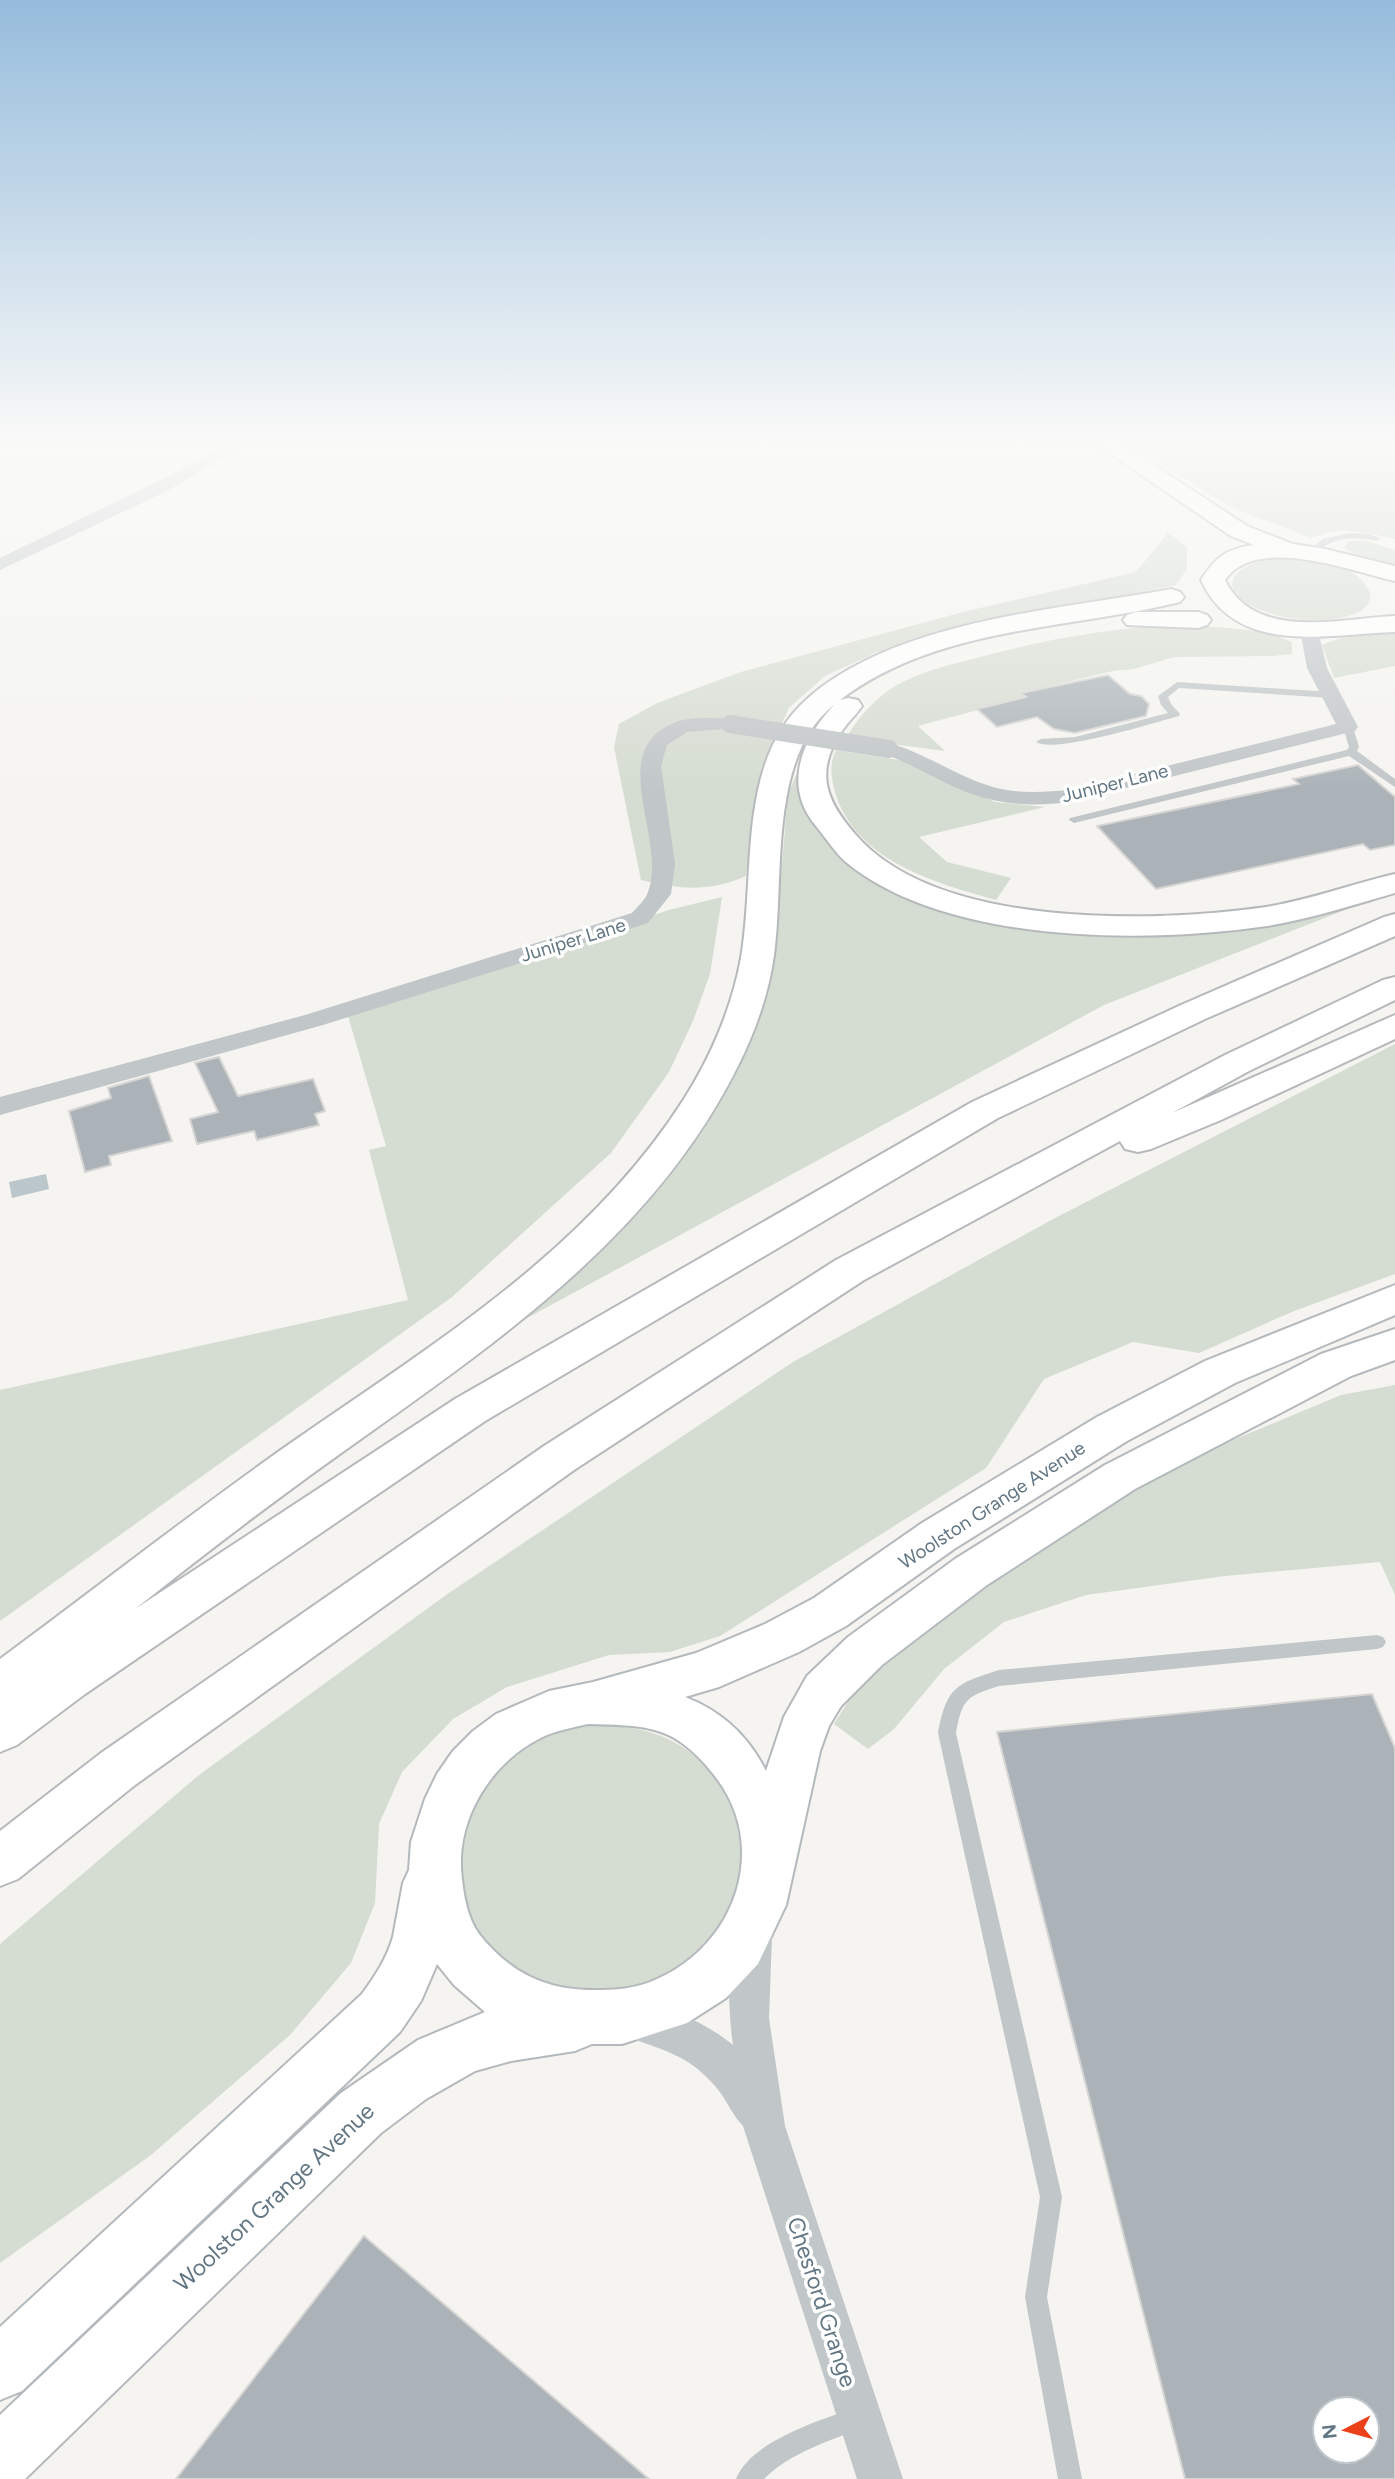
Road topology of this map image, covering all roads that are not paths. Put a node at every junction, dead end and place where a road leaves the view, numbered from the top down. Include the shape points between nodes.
1 (1208, 562) edge
2 (1228, 562) edge
3 (1348, 562) edge
4 (1352, 562) edge
5 (1395, 573) edge
6 (1214, 576) junction
7 (1395, 624) edge
8 (1358, 626) junction
9 (1299, 629) junction
10 (1332, 695) junction
11 (1348, 727) junction
12 (1041, 742) dead end
13 (1351, 752) junction
14 (1395, 785) edge
15 (1073, 820) dead end
16 (1395, 883) edge
17 (1395, 924) edge
18 (1395, 987) edge
19 (1395, 1026) edge
20 (0, 1106) edge
21 (958, 1213) junction
22 (1395, 1299) edge
23 (1395, 1344) edge
24 (1377, 1642) dead end
25 (0, 1687) edge
26 (588, 1703) junction
27 (0, 1730) edge
28 (433, 1853) junction
29 (0, 1862) edge
30 (761, 1905) junction
31 (611, 2019) junction
32 (764, 2126) junction
33 (0, 2369) edge
34 (859, 2418) junction
35 (0, 2459) edge
36 (748, 2479) edge
37 (880, 2479) edge
38 (1070, 2479) edge

1 - 6 main road
2 - 6 main road
3 - 8 main road via 1375,575 1392,596 1383,615
4 - 5 main road
6 - 9 main road via 1216,592 1227,604 1245,615
6 - 25 main road via 1171,597 928,645 853,677 822,700 793,733 771,801 752,988 696,1110 647,1177 583,1247 477,1337 299,1460
7 - 8 main road
8 - 9 main road
9 - 10 street
9 - 16 main road via 1198,620 1111,622 1037,632 930,660 887,679 846,708 821,737 812,775 819,810 856,854 904,884 968,908 1069,926 1142,928 1230,921 1321,905
10 - 11 street
10 - 12 lane via 1177,685 1163,696 1175,713 1075,740
11 - 13 lane via 1354,747
11 - 20 street, Juniper Lane, bridge via 1046,799 990,793 889,749 730,724 677,728 666,734 649,759 664,871 656,904 640,918 314,1020
13 - 14 lane
13 - 15 lane
17 - 27 main road via 985,1110 470,1410 68,1679
18 - 21 main road via 1237,1063
19 - 21 main road via 1208,1112
21 - 29 main road via 850,1270 559,1458 118,1769
22 - 26 main road, Woolston Grange Avenue via 1220,1372 1112,1429 938,1536 830,1612 752,1653 702,1672
23 - 30 main road via 1336,1365 1120,1477 971,1572 865,1651 824,1691 808,1717 795,1751
24 - 38 lane via 999,1678 965,1689 951,1704 947,1733 1051,2197 1036,2297
26 - 28 main road via 550,1711 515,1727 484,1751 459,1780 442,1815
26 - 30 main road via 638,1705 686,1720 725,1749 754,1789 769,1836
28 - 31 main road via 437,1902 457,1949 493,1987 541,2012
28 - 33 main road via 414,1961 381,2014
30 - 31 main road, Woolston Grange Avenue via 733,1956 703,1984 666,2006
30 - 32 street, Chesford Grange via 750,1964 749,2018
31 - 32 street, Chesford Grange via 671,2028 702,2045 745,2090
31 - 35 main road, Woolston Grange Avenue via 491,2038 408,2076 361,2113
32 - 34 street, Chesford Grange
34 - 36 lane via 791,2444
34 - 37 street, Chesford Grange

